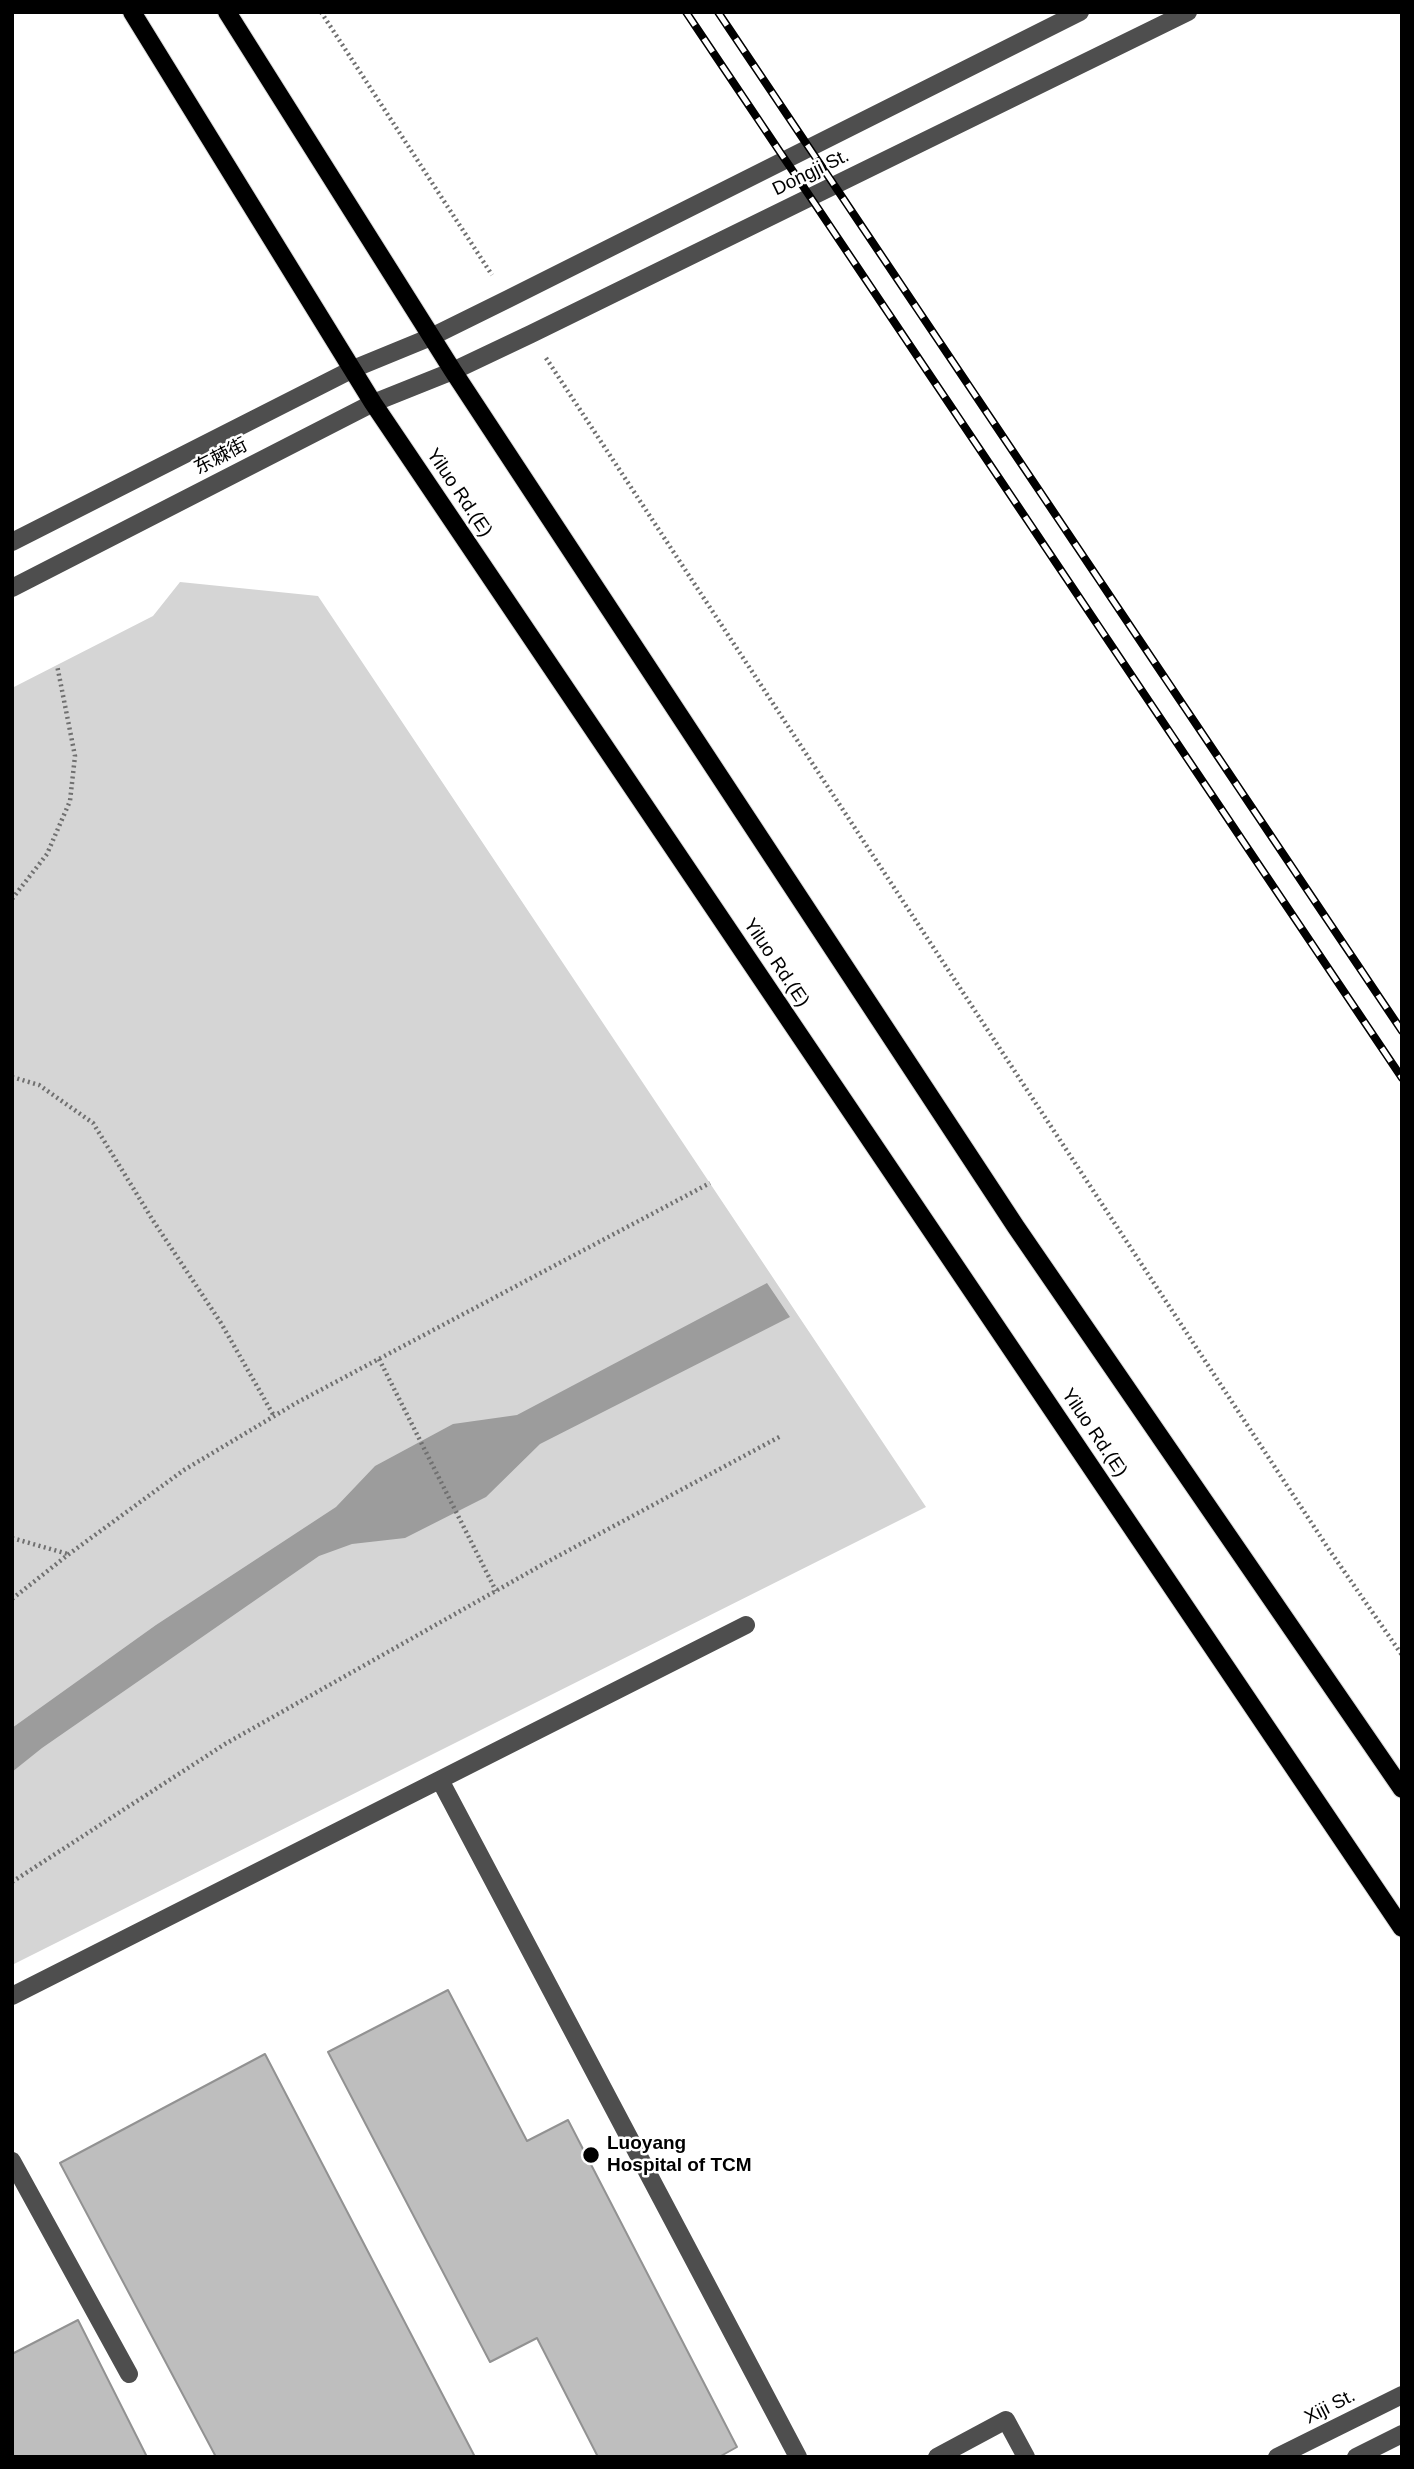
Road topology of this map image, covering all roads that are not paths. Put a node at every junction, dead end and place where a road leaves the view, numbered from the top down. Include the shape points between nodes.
1 (132, 12) edge
2 (227, 12) edge
3 (1080, 12) edge
4 (1188, 12) edge
5 (431, 337) junction
6 (352, 369) junction
7 (453, 371) junction
8 (373, 403) junction
9 (12, 542) edge
10 (12, 588) edge
11 (746, 1625) dead end
12 (440, 1780) junction
13 (1402, 1789) edge
14 (1402, 1928) edge
15 (12, 1996) edge
16 (12, 2161) edge
17 (130, 2374) dead end
18 (1402, 2395) edge
19 (1402, 2434) edge
20 (798, 2457) edge
21 (937, 2457) edge
22 (1026, 2457) edge
23 (1277, 2457) edge
24 (1356, 2457) edge

1 - 6 main road, Yiluo Rd.(E)
2 - 5 main road
3 - 5 street, Dongji St.
4 - 7 street, Dongji St.
5 - 6 street, Dongji St.
5 - 7 main road
6 - 8 main road, Yiluo Rd.(E)
6 - 9 street, 东棘街
7 - 8 street, 东棘街
7 - 13 main road via 1016,1227
8 - 10 street, 东棘街
8 - 14 main road, Yiluo Rd.(E)
11 - 12 street
12 - 15 street
12 - 20 street
16 - 17 street
18 - 23 street, Xiji St.
19 - 24 street
21 - 22 street via 1006,2420

